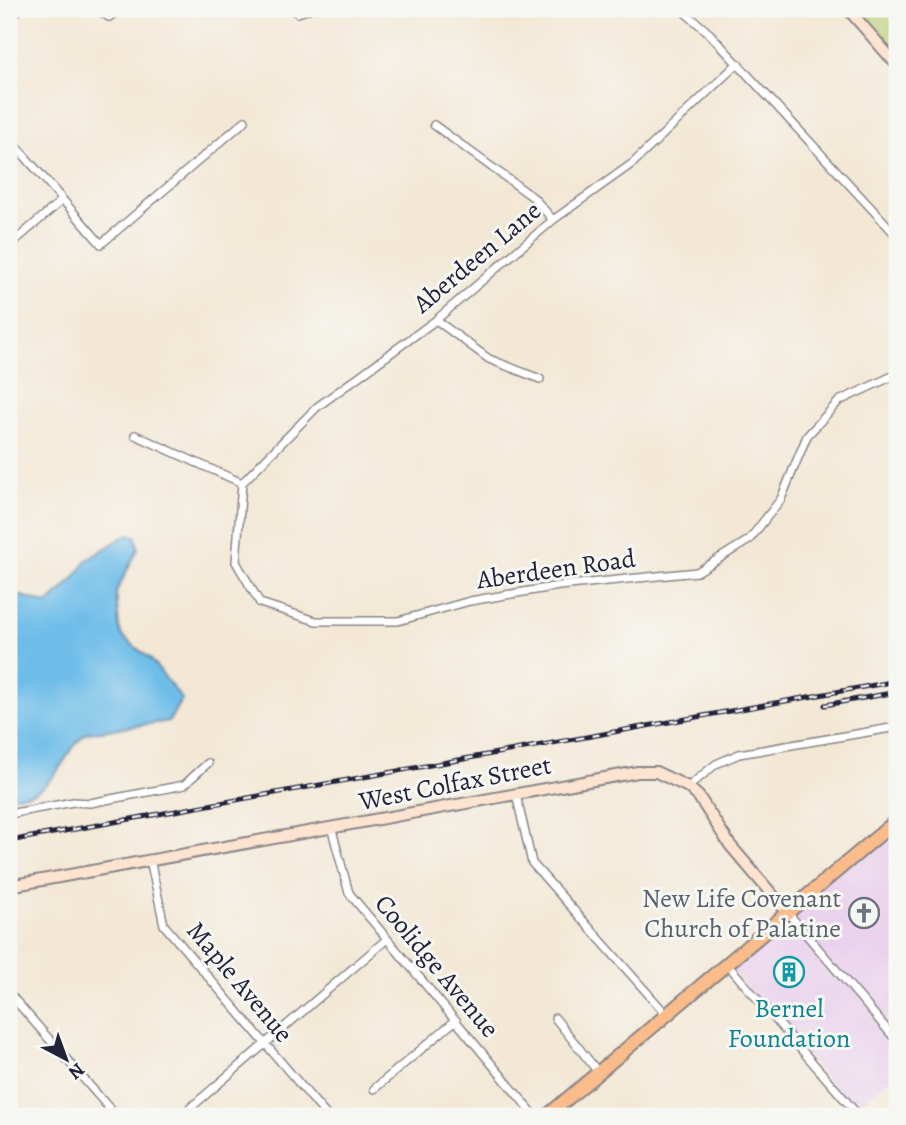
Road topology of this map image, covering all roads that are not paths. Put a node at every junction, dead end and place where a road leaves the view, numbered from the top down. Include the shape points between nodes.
1 (20, 9) edge
2 (97, 9) edge
3 (121, 9) edge
4 (291, 9) edge
5 (309, 9) edge
6 (681, 9) edge
7 (848, 9) edge
8 (9, 18) edge
9 (738, 63) junction
10 (897, 65) edge
11 (245, 121) dead end
12 (434, 125) dead end
13 (9, 138) edge
14 (61, 201) junction
15 (554, 220) junction
16 (897, 236) edge
17 (9, 246) edge
18 (436, 320) junction
19 (896, 376) edge
20 (540, 379) dead end
21 (135, 435) dead end
22 (242, 483) junction
23 (897, 727) edge
24 (208, 763) dead end
25 (688, 787) junction
26 (516, 794) junction
27 (9, 814) edge
28 (897, 820) edge
29 (332, 830) junction
30 (150, 859) junction
31 (9, 886) edge
32 (787, 912) junction
33 (387, 939) junction
34 (727, 964) junction
35 (9, 993) edge
36 (666, 1014) junction
37 (555, 1018) dead end
38 (456, 1020) junction
39 (897, 1041) edge
40 (264, 1044) junction
41 (598, 1072) junction
42 (374, 1089) dead end
43 (116, 1116) edge
44 (181, 1116) edge
45 (327, 1116) edge
46 (535, 1116) edge
47 (547, 1116) edge
48 (859, 1116) edge

1 - 8 street
2 - 3 street via 109,17
4 - 5 street via 298,13
6 - 9 street
7 - 10 street
9 - 15 street, Aberdeen Lane via 633,163
9 - 16 street
11 - 14 street via 101,244
12 - 15 street via 534,198
13 - 14 street
14 - 17 street
15 - 18 street, Aberdeen Lane
18 - 20 street via 489,359
18 - 22 street, Aberdeen Lane via 317,407
19 - 22 street, Aberdeen Road via 839,401 807,436 781,499 750,538 697,572 559,586 470,601 398,621 316,621 260,603 236,562
21 - 22 street
23 - 25 street via 739,754 716,764
24 - 27 street via 184,785
25 - 26 street, West Colfax Street via 656,772 638,772
25 - 32 street via 705,802 730,845
26 - 29 street, West Colfax Street
26 - 36 street via 532,863
28 - 32 main road
29 - 30 street, West Colfax Street
29 - 33 street, Coolidge Avenue via 349,893
30 - 31 street, West Colfax Street
30 - 40 street, Maple Avenue via 164,925
32 - 34 main road
32 - 39 street
33 - 38 street, Coolidge Avenue
33 - 40 street
34 - 36 main road
34 - 48 street
35 - 43 street
36 - 41 main road
37 - 41 street
38 - 42 street
38 - 46 street, Coolidge Avenue
40 - 44 street
40 - 45 street, Maple Avenue
41 - 47 main road

